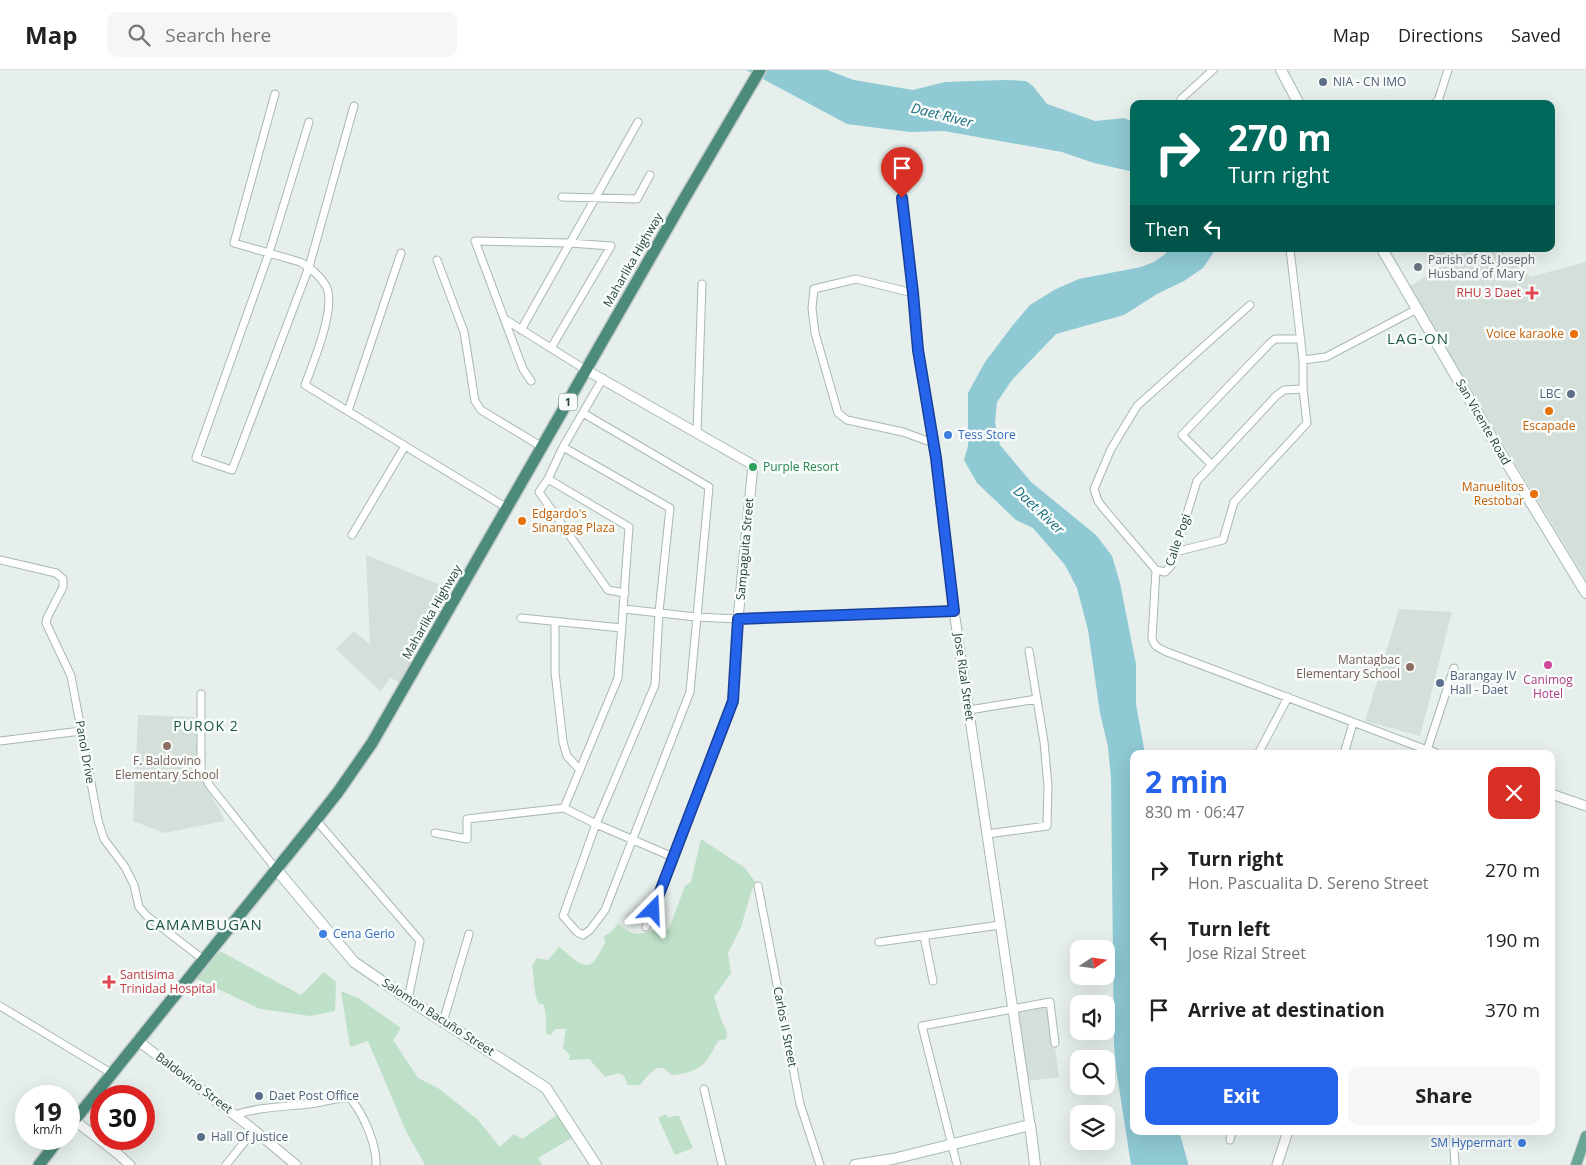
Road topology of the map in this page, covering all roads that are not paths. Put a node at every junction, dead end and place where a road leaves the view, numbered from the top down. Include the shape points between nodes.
1 (760, 70) edge
2 (1213, 70) edge
3 (1281, 70) edge
4 (1448, 70) edge
5 (275, 94) dead end
6 (1181, 99) dead end
7 (1297, 100) edge
8 (1438, 100) edge
9 (354, 106) dead end
10 (309, 122) dead end
11 (638, 122) dead end
12 (650, 175) dead end
13 (562, 197) dead end
14 (596, 197) junction
15 (902, 198) dead end
16 (570, 243) junction
17 (1290, 252) edge
18 (1384, 252) edge
19 (269, 253) junction
20 (401, 253) dead end
21 (437, 260) dead end
22 (309, 267) junction
23 (702, 284) dead end
24 (913, 293) junction
25 (1250, 305) dead end
26 (1417, 309) junction
27 (506, 320) junction
28 (521, 330) junction
29 (1301, 338) junction
30 (551, 348) junction
31 (1303, 360) junction
32 (586, 370) junction
33 (603, 378) junction
34 (531, 381) dead end
35 (1303, 389) junction
36 (348, 411) junction
37 (583, 413) junction
38 (697, 433) junction
39 (933, 443) junction
40 (405, 446) junction
41 (542, 447) junction
42 (563, 447) junction
43 (1212, 465) junction
44 (548, 479) junction
45 (507, 508) junction
46 (352, 535) dead end
47 (1176, 552) junction
48 (0, 560) edge
49 (1156, 570) junction
50 (625, 593) junction
51 (1586, 594) edge
52 (624, 609) junction
53 (954, 611) junction
54 (659, 612) junction
55 (696, 617) junction
56 (521, 618) dead end
57 (738, 619) junction
58 (555, 622) junction
59 (622, 628) junction
60 (1030, 651) dead end
61 (1454, 668) dead end
62 (200, 694) dead end
63 (1288, 697) junction
64 (1037, 699) junction
65 (969, 710) junction
66 (1353, 722) junction
67 (81, 731) junction
68 (0, 741) edge
69 (1260, 750) edge
70 (1345, 750) edge
71 (1421, 750) edge
72 (1427, 750) edge
73 (580, 770) junction
74 (1555, 795) edge
75 (1586, 806) edge
76 (564, 808) junction
77 (316, 820) junction
78 (596, 824) junction
79 (434, 833) dead end
80 (987, 834) junction
81 (632, 838) junction
82 (673, 856) junction
83 (276, 869) junction
84 (758, 886) dead end
85 (1000, 925) junction
86 (646, 927) dead end
87 (469, 934) dead end
88 (924, 936) junction
89 (879, 942) dead end
90 (204, 960) junction
91 (933, 981) dead end
92 (408, 999) junction
93 (0, 1006) edge
94 (1013, 1008) junction
95 (442, 1022) junction
96 (137, 1040) junction
97 (1055, 1042) dead end
98 (111, 1073) junction
99 (704, 1090) dead end
100 (80, 1113) edge
101 (235, 1115) junction
102 (1030, 1125) junction
103 (80, 1130) edge
104 (254, 1130) junction
105 (1231, 1135) edge
106 (1287, 1135) edge
107 (1453, 1135) edge
108 (1586, 1136) edge
109 (1230, 1140) dead end
110 (953, 1144) junction
111 (51, 1150) edge
112 (894, 1162) edge
113 (39, 1165) edge
114 (130, 1165) edge
115 (226, 1165) edge
116 (296, 1165) edge
117 (376, 1165) edge
118 (596, 1165) edge
119 (722, 1165) edge
120 (820, 1165) edge
121 (855, 1165) edge
122 (957, 1165) edge
123 (1035, 1165) edge
124 (1276, 1165) edge
125 (1455, 1165) edge
126 (1576, 1165) edge

1 - 32 highway, Maharlika Highway / 1
2 - 6 street
3 - 7 main road
4 - 8 street
5 - 19 street via 234,243
9 - 22 street
10 - 19 street
11 - 14 street
12 - 14 street via 637,199
13 - 14 street
14 - 16 street
15 - 24 street, Jose Rizal Street
16 - 27 street via 475,241
16 - 28 street
16 - 30 street via 611,246
17 - 29 street
18 - 26 main road, San Vicente Road
19 - 22 street
19 - 22 street via 196,458 232,470
20 - 36 street
21 - 41 street via 464,332 475,401 481,410
22 - 36 street via 326,286 330,300 305,385
23 - 38 street
24 - 39 street, Jose Rizal Street via 918,350
24 - 39 street via 856,279 814,289 814,333 838,413 847,420 903,432
25 - 49 street via 1137,406 1111,449 1094,489 1104,509
26 - 31 street via 1326,357
26 - 51 main road, San Vicente Road
27 - 28 street
27 - 34 street via 523,369
28 - 30 street
29 - 31 street
29 - 43 street via 1275,339 1270,343 1182,435
30 - 32 street
31 - 35 street
32 - 33 street, Sampaguita Street
32 - 41 highway, Maharlika Highway / 1
33 - 37 street
33 - 38 street, Sampaguita Street
35 - 43 street, Calle Pogi via 1284,390 1276,396
35 - 47 street via 1307,423 1234,502 1223,540
36 - 40 street
37 - 42 street
37 - 55 street via 709,487
38 - 57 street, Sampaguita Street via 753,465
39 - 53 street, Jose Rizal Street
40 - 45 street
40 - 46 street
41 - 45 highway, Maharlika Highway / 1
42 - 44 street
42 - 54 street via 670,508
43 - 47 street, Calle Pogi via 1197,481
44 - 50 street via 539,492 608,590
44 - 50 street via 628,527
45 - 77 highway, Maharlika Highway / 1 via 372,743
47 - 49 street, Calle Pogi via 1168,571
48 - 67 street, Panol Drive via 56,573 63,579 63,587 46,623 71,676
49 - 63 street, Calle Pogi via 1154,644 1167,652
50 - 52 street
52 - 54 street
52 - 59 street
53 - 57 street
53 - 65 street, Jose Rizal Street
54 - 55 street
54 - 78 street via 655,686
55 - 57 street
55 - 81 street via 690,692
56 - 58 street
57 - 82 street, Sampaguita Street via 733,701
58 - 59 street
58 - 73 street via 555,672 563,742 567,756
59 - 73 street via 618,678
60 - 64 street
61 - 72 street
62 - 83 street via 201,770
63 - 66 street, Calle Pogi
63 - 69 street
64 - 65 street
64 - 80 street via 1048,786 1047,826
65 - 80 street, Jose Rizal Street
66 - 70 street
66 - 71 street, Calle Pogi
67 - 68 street
67 - 90 street, Panol Drive via 104,839 125,867 134,885 139,907
73 - 76 street
74 - 75 street
76 - 78 street
76 - 79 street via 467,819 467,839
77 - 83 highway, Maharlika Highway / 1
77 - 92 street via 420,941
78 - 81 street
78 - 81 street via 563,916 583,935 604,910
80 - 85 street, Jose Rizal Street
81 - 82 street
82 - 86 street, Sampaguita Street
83 - 90 highway, Maharlika Highway / 1
83 - 92 main road, Salomon Bacuño Street via 354,962
84 - 120 street, Carlos II Street via 800,1104
85 - 88 street
85 - 94 street, Jose Rizal Street
87 - 95 street
88 - 89 street
88 - 91 street
90 - 96 highway, Maharlika Highway / 1
92 - 95 main road, Salomon Bacuño Street
93 - 98 street
94 - 97 street via 1050,1002
94 - 102 street, Jose Rizal Street
94 - 110 street via 922,1026
95 - 118 main road, Salomon Bacuño Street via 546,1088
96 - 98 highway, Maharlika Highway / 1
96 - 101 street, Baldovino Street
98 - 100 highway, Maharlika Highway / 1
99 - 119 street
101 - 104 street, Baldovino Street
101 - 117 street via 250,1110 350,1098 367,1128
102 - 110 main road
102 - 123 main road
103 - 114 street
104 - 115 street
104 - 116 street, Baldovino Street
105 - 109 street
106 - 124 street
107 - 125 street
108 - 126 main road
110 - 112 main road
110 - 122 street
111 - 113 highway
112 - 121 main road

